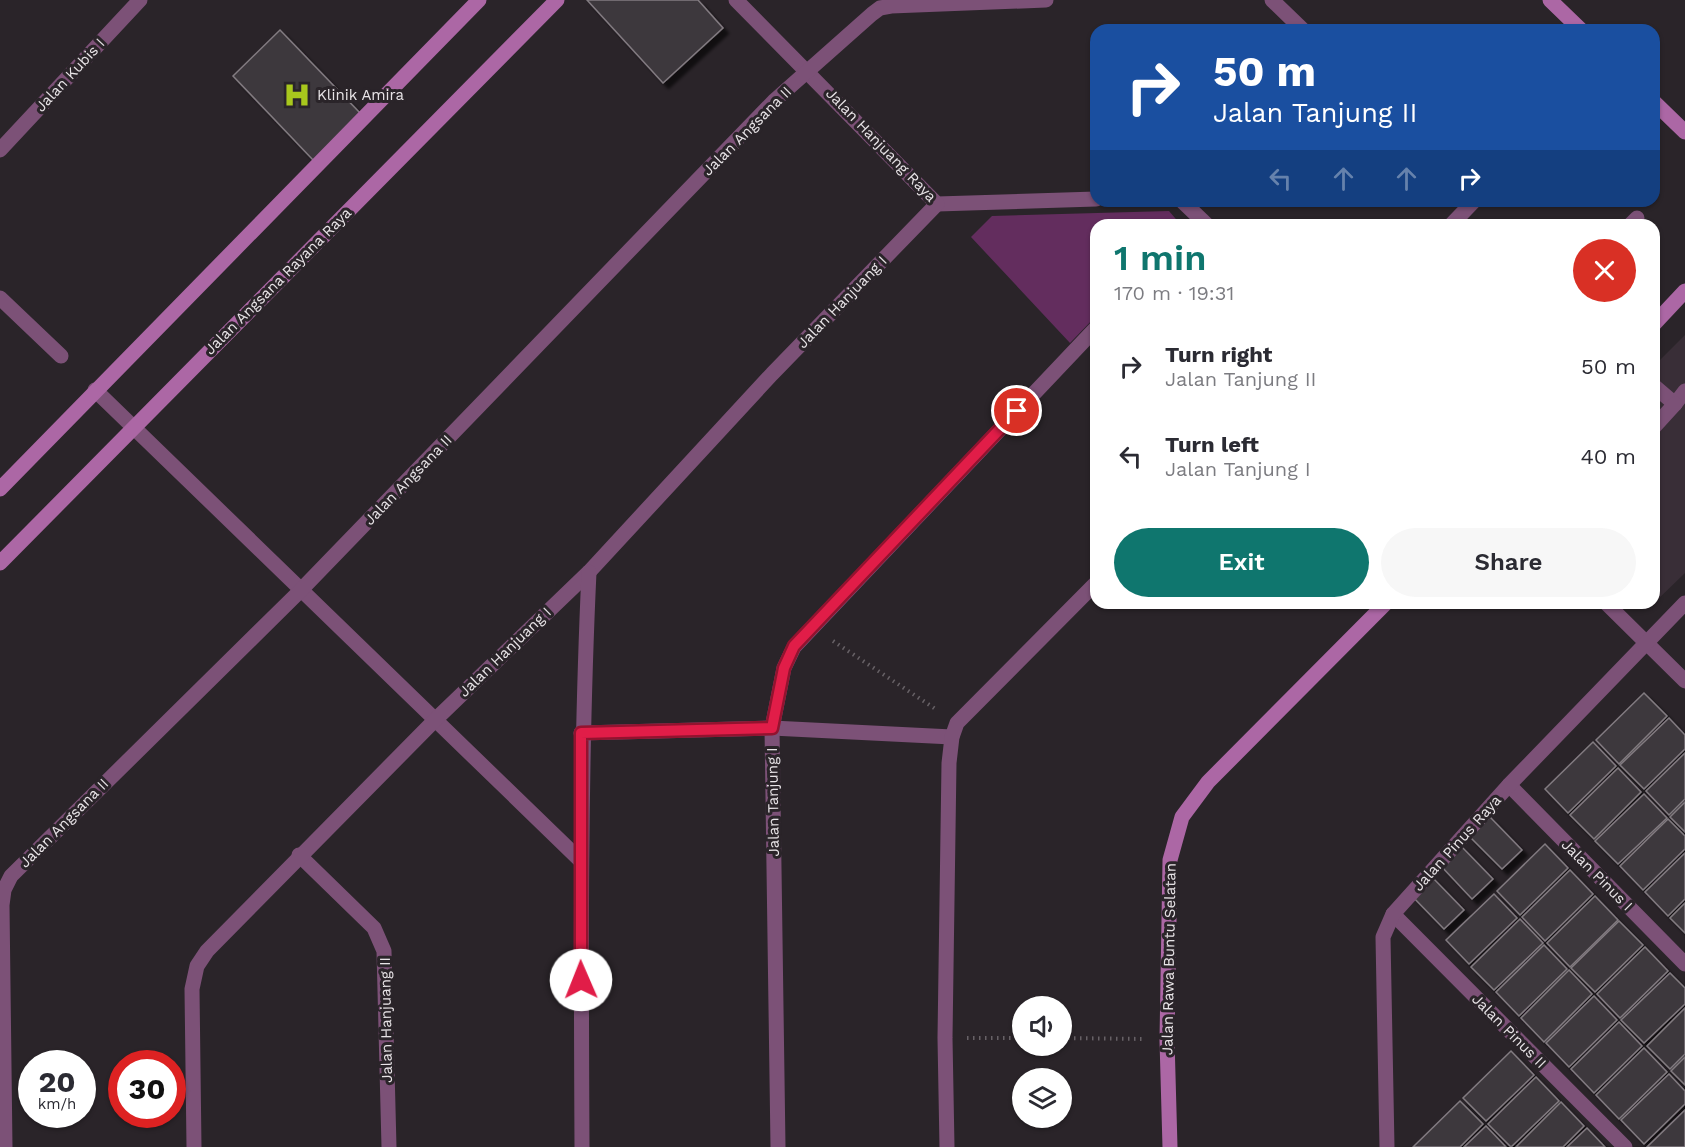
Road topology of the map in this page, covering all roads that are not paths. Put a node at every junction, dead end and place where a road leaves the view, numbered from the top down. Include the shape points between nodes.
1 (140, 0) edge
2 (479, 0) edge
3 (557, 0) edge
4 (736, 0) edge
5 (1046, 0) edge
6 (1272, 0) edge
7 (1550, 0) edge
8 (1298, 24) edge
9 (1575, 24) edge
10 (809, 72) junction
11 (1660, 108) edge
12 (1685, 132) edge
13 (0, 150) edge
14 (1090, 199) edge
15 (937, 204) junction
16 (1188, 207) edge
17 (1468, 207) edge
18 (1201, 219) edge
19 (1457, 219) edge
20 (1685, 291) edge
21 (0, 298) edge
22 (1660, 318) edge
23 (1090, 334) edge
24 (61, 356) dead end
25 (95, 390) junction
26 (1660, 391) edge
27 (1685, 391) edge
28 (1675, 404) junction
29 (1660, 420) edge
30 (132, 427) junction
31 (0, 489) edge
32 (0, 562) edge
33 (589, 572) junction
34 (1090, 589) edge
35 (300, 591) junction
36 (1685, 603) edge
37 (1380, 609) edge
38 (1612, 609) edge
39 (1647, 644) junction
40 (1685, 681) edge
41 (435, 720) junction
42 (772, 728) junction
43 (955, 730) junction
44 (581, 733) junction
45 (1509, 785) junction
46 (299, 855) junction
47 (580, 860) junction
48 (1393, 914) junction
49 (1685, 964) edge
50 (2, 984) edge
51 (5, 1147) edge
52 (194, 1147) edge
53 (389, 1147) edge
54 (582, 1147) edge
55 (778, 1147) edge
56 (947, 1147) edge
57 (1170, 1147) edge
58 (1387, 1147) edge
59 (1625, 1147) edge

1 - 13 street, Jalan Kubis I
2 - 25 street
3 - 30 street, Jalan Angsana Rayana Raya
4 - 10 street, Jalan Hanjuang Raya
5 - 10 street, Jalan Angsana II via 880,8
6 - 8 street
7 - 9 street
10 - 15 street, Jalan Hanjuang Raya
10 - 35 street, Jalan Angsana II via 767,109
11 - 12 street
14 - 15 street, Jalan Hanjuang Raya
15 - 33 street, Jalan Hanjuang I via 772,374
16 - 18 street
17 - 19 street
20 - 22 street
21 - 24 street
23 - 42 street, Jalan Tanjung I via 794,646 784,668
25 - 30 street
25 - 31 street
26 - 28 street
27 - 28 street
28 - 29 street
30 - 32 street, Jalan Angsana Rayana Raya
30 - 35 street
33 - 41 street, Jalan Hanjuang I
33 - 44 street
34 - 43 street
35 - 41 street
35 - 50 street, Jalan Angsana II via 11,876 2,905
36 - 39 street, Jalan Pinus Raya
37 - 57 street, Jalan Rawa Buntu Selatan via 1208,782 1182,818 1170,860 1167,1040
38 - 39 street
39 - 40 street
39 - 45 street, Jalan Pinus Raya
41 - 46 street, Jalan Hanjuang I
41 - 47 street
42 - 43 street
42 - 44 street
42 - 55 street, Jalan Tanjung I
43 - 56 street via 949,763
44 - 47 street
45 - 48 street, Jalan Pinus Raya
45 - 49 street, Jalan Pinus I
46 - 52 street, Jalan Hanjuang I via 197,966 192,989
46 - 53 street, Jalan Hanjuang II via 374,928 384,951
47 - 54 street
48 - 58 street, Jalan Pinus Raya via 1383,937
48 - 59 street, Jalan Pinus II
50 - 51 street, Jalan Angsana II

